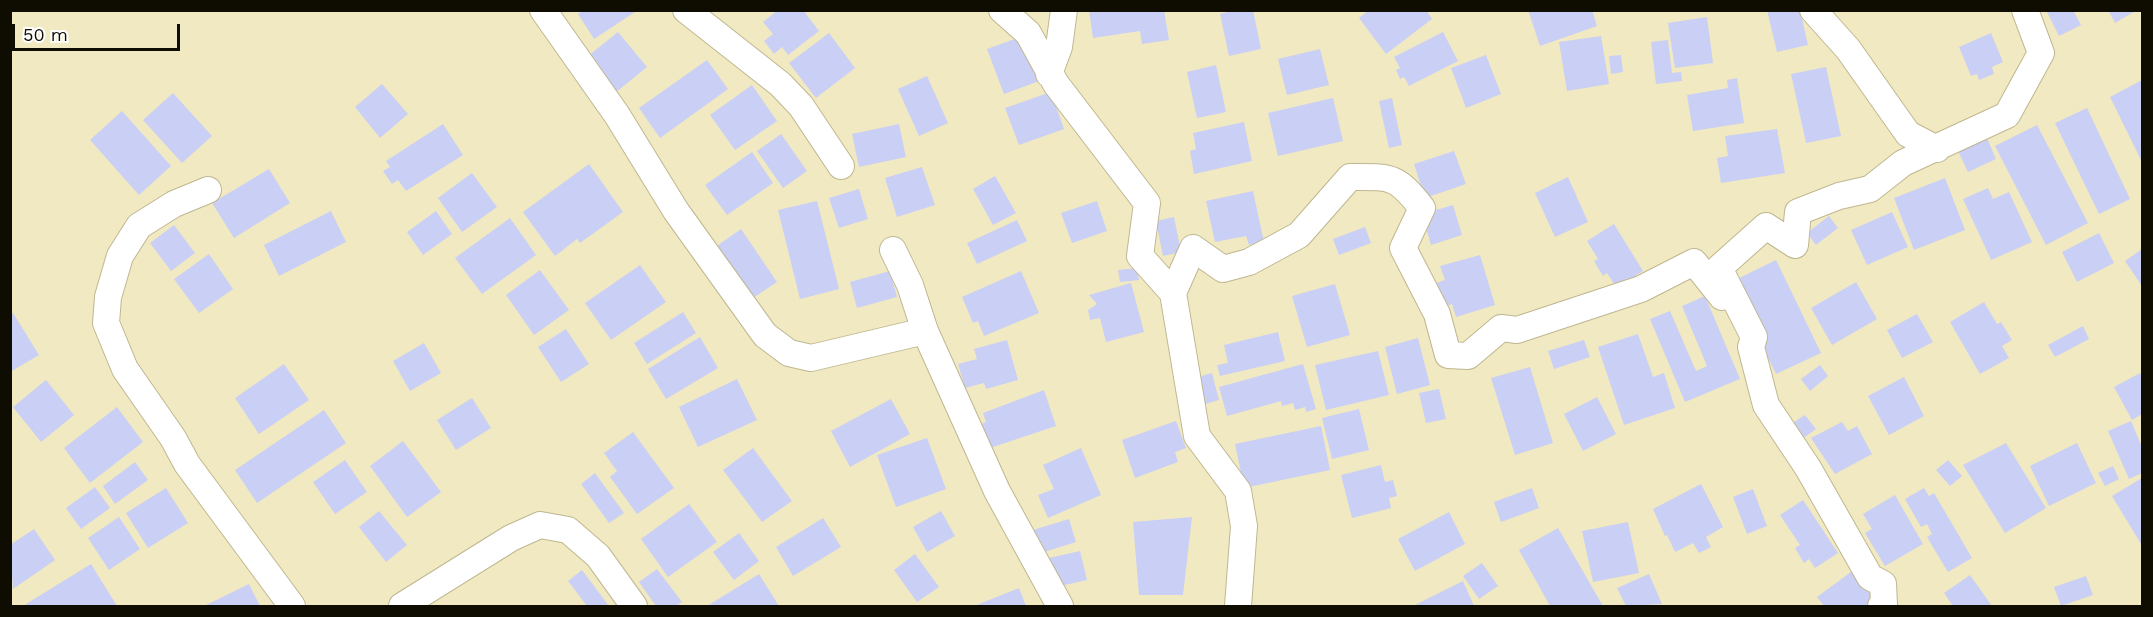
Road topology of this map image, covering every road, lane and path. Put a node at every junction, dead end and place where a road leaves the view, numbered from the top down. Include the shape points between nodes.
1 (543, 10) edge
2 (686, 10) edge
3 (1002, 10) edge
4 (1064, 10) edge
5 (1813, 10) edge
6 (2025, 10) edge
7 (1049, 74) junction
8 (1937, 149) junction
9 (841, 166) dead end
10 (208, 190) dead end
11 (893, 250) dead end
12 (1173, 293) junction
13 (925, 331) junction
14 (1754, 337) junction
15 (292, 606) edge
16 (402, 606) edge
17 (634, 606) edge
18 (1060, 606) edge
19 (1238, 606) edge
20 (1881, 606) edge

1 - 13 street via 617,115 676,211 765,335 789,353 811,358
2 - 9 street via 780,84 801,106
3 - 7 street via 1028,33
4 - 7 street via 1059,47
5 - 8 street via 1848,49 1908,134
6 - 8 street via 2041,52 2007,115
7 - 12 street via 1147,203 1140,256
8 - 14 street via 1903,163 1870,189 1798,212 1795,245 1766,226 1719,268
10 - 15 street via 174,204 139,226 120,256 108,297 106,323 125,369 187,464
11 - 13 street
12 - 14 street via 1193,248 1223,269 1249,262 1299,235 1350,177 1378,177 1402,183 1422,208 1403,248 1437,314 1448,355 1468,356 1501,328 1517,330 1641,289 1694,262
12 - 19 street via 1197,436 1238,491 1244,526
13 - 18 street via 997,491
14 - 20 street via 1752,347 1766,405 1808,468 1870,577 1883,584
16 - 17 street via 511,538 540,525 568,530 598,556

